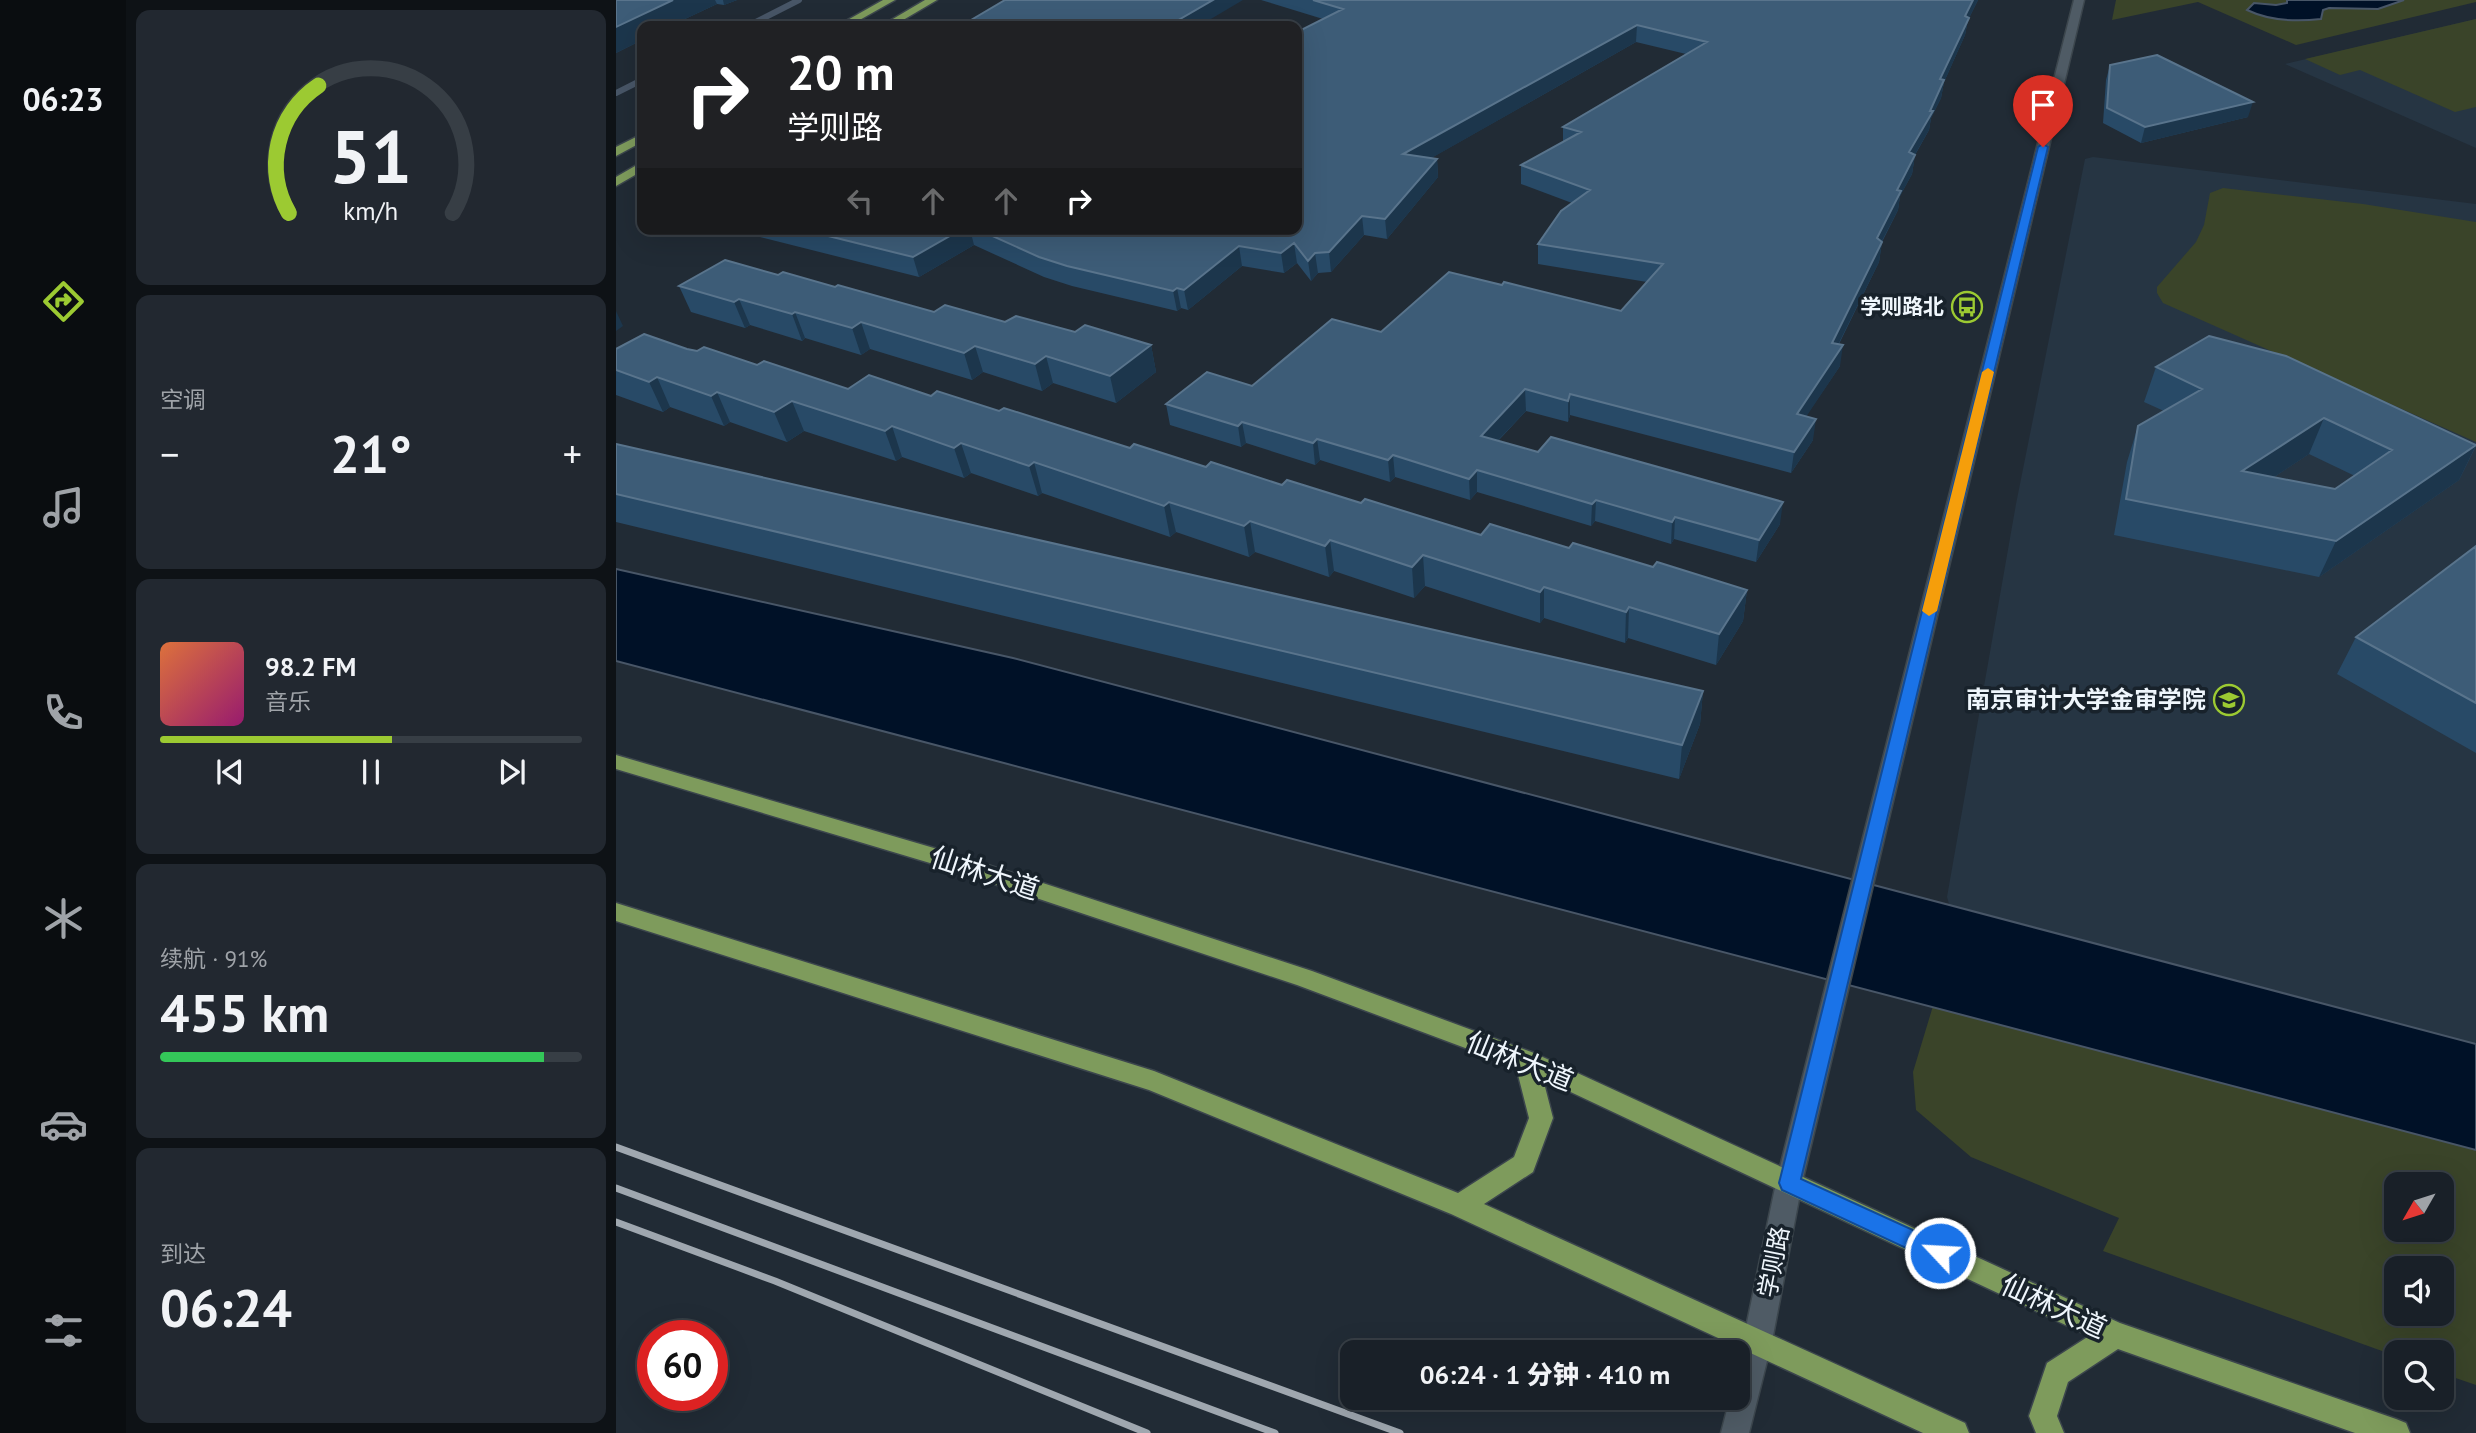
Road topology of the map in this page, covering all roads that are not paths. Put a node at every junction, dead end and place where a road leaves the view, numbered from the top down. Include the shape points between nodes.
1 (890, 0) edge
2 (932, 0) edge
3 (2079, 0) edge
4 (851, 21) edge
5 (895, 21) edge
6 (637, 140) edge
7 (616, 152) edge
8 (637, 169) edge
9 (616, 182) edge
10 (616, 762) edge
11 (616, 912) edge
12 (1526, 1060) junction
13 (1789, 1183) junction
14 (1460, 1206) junction
15 (2116, 1335) junction
16 (1758, 1342) junction
17 (1735, 1433) edge
18 (1955, 1433) edge
19 (2050, 1433) edge
20 (2396, 1433) edge

1 - 4 main road
2 - 5 main road
3 - 13 street, 学则路
6 - 7 main road
8 - 9 main road
10 - 12 main road, 仙林大道 via 944,859 1304,978
11 - 14 main road via 1154,1081
12 - 13 main road, 仙林大道
12 - 14 main road via 1541,1118 1524,1164
13 - 15 main road, 仙林大道
13 - 16 street, 学则路
14 - 16 main road
15 - 19 main road via 2057,1373 2043,1416
15 - 20 main road, 仙林大道
16 - 17 street, 学则路
16 - 18 main road

